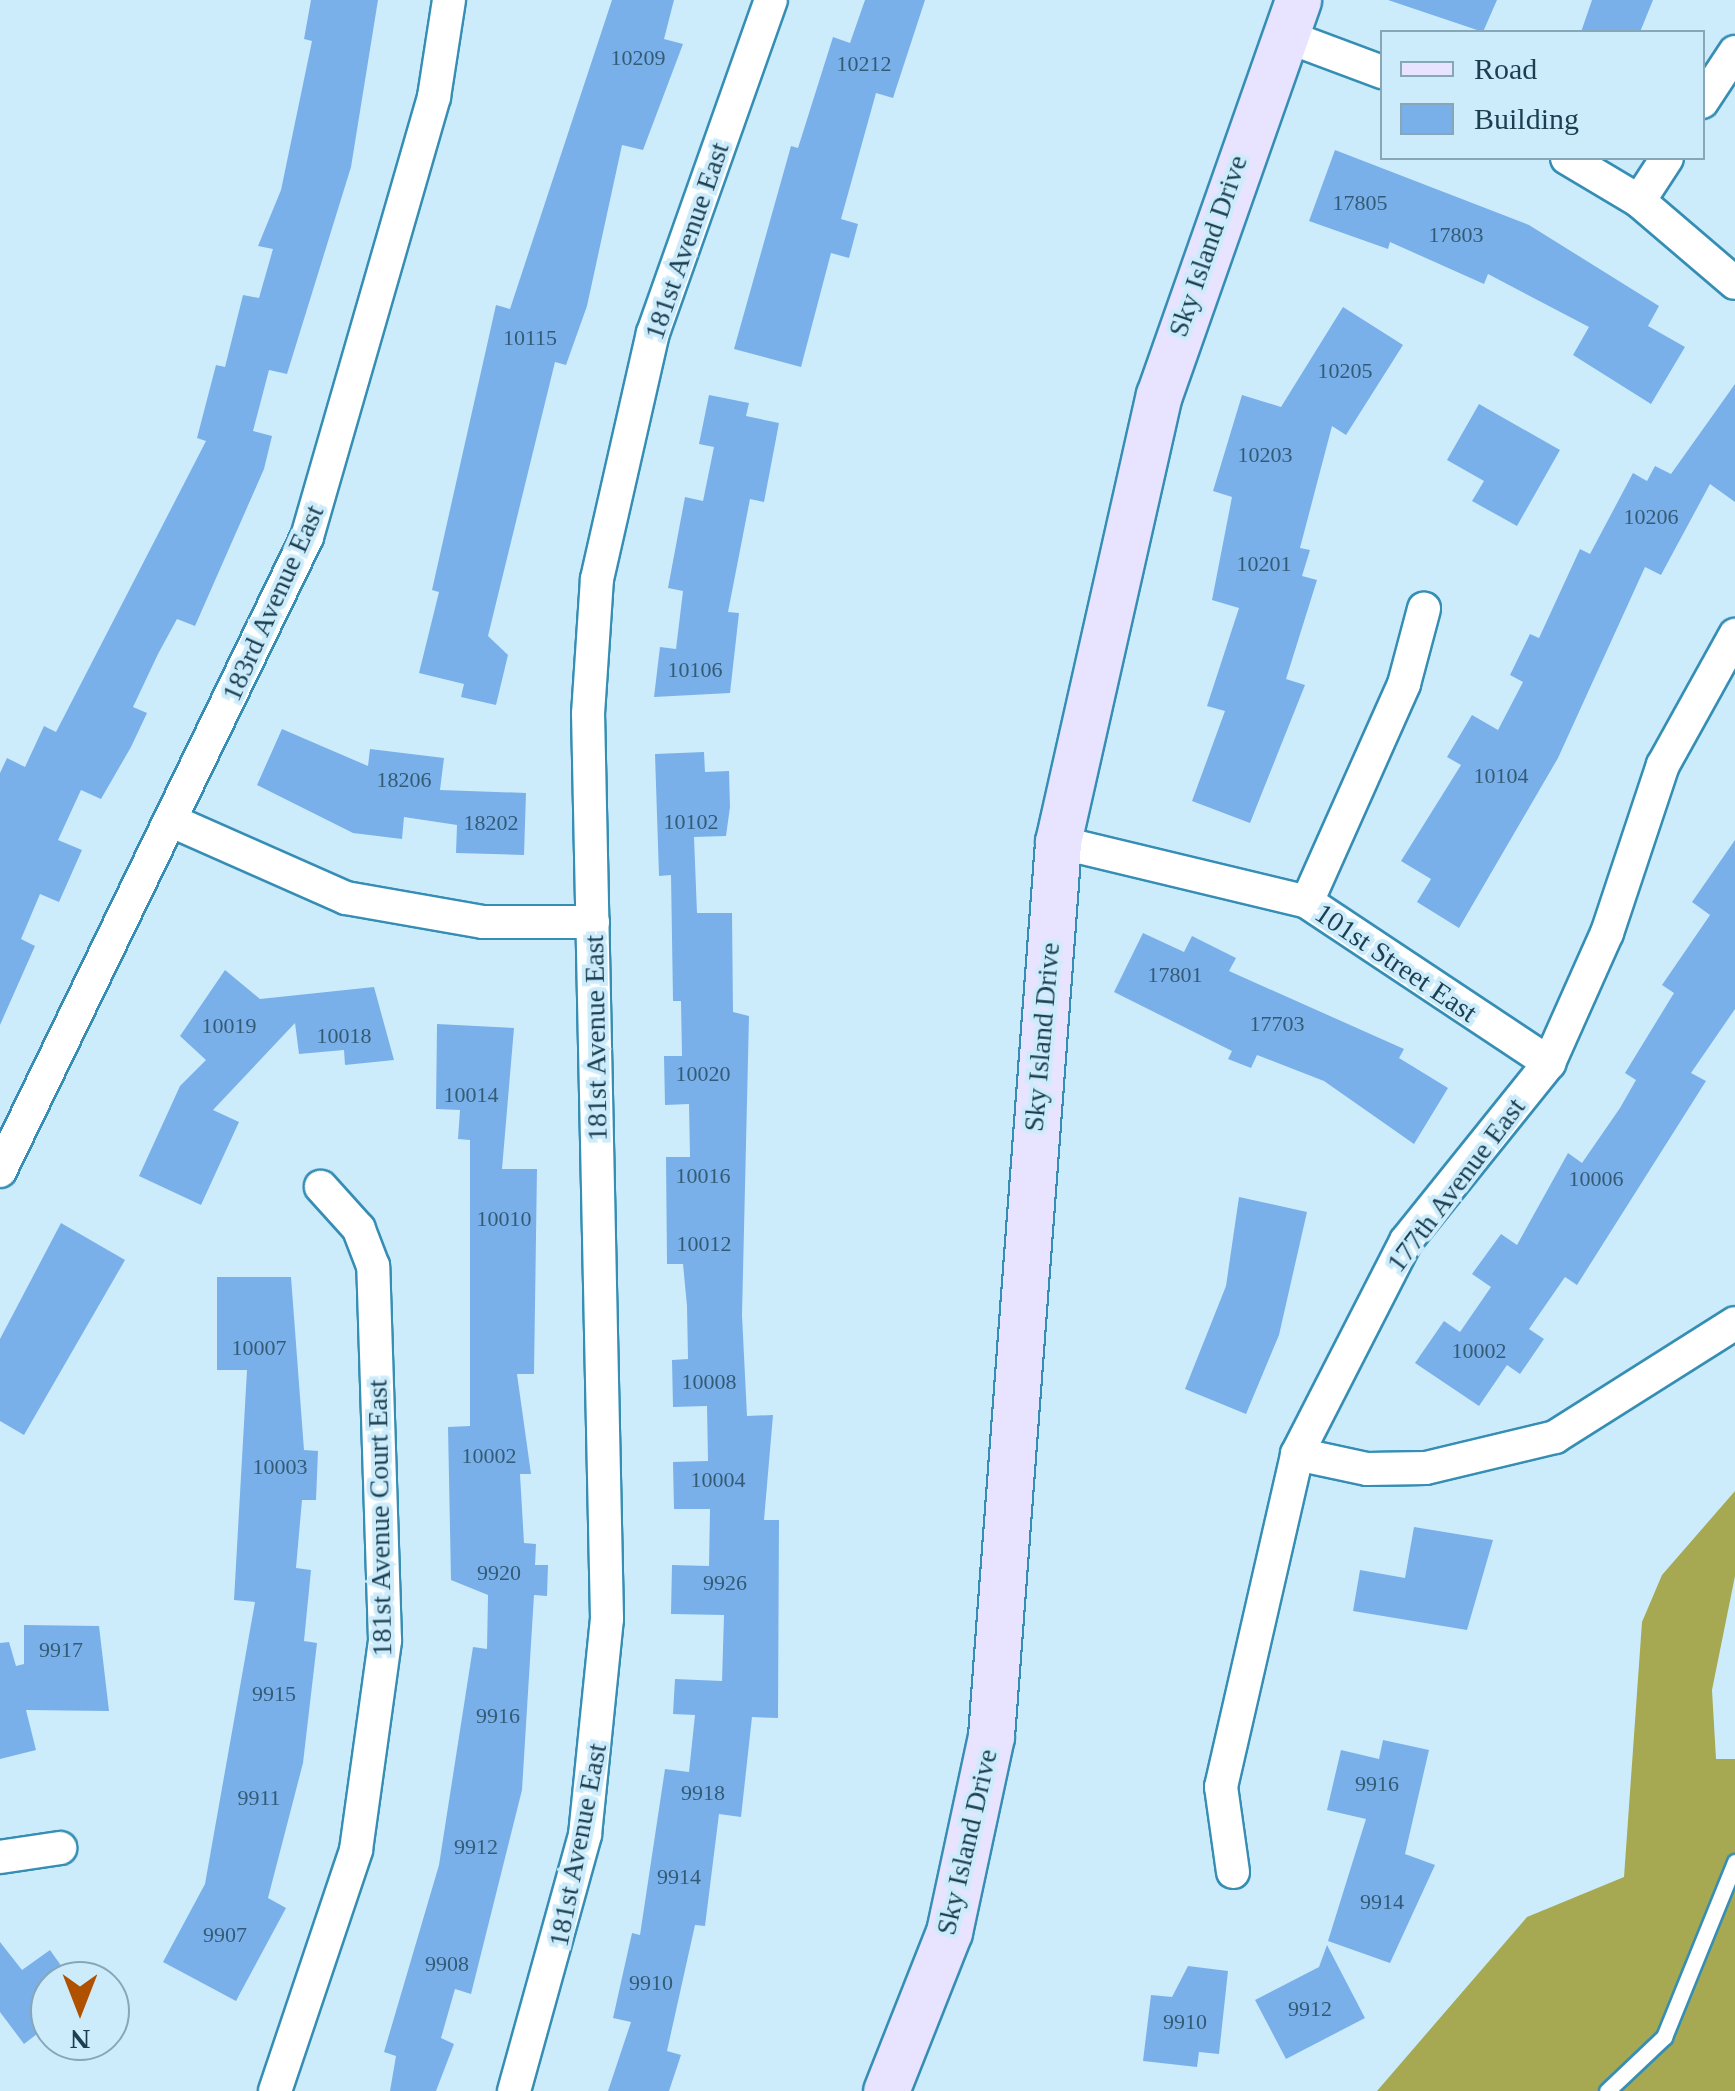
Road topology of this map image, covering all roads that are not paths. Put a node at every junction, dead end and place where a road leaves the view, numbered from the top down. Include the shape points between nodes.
1 (449, 0) edge
2 (770, 0) edge
3 (1291, 18) edge
4 (1735, 52) edge
5 (1380, 71) edge
6 (1705, 97) edge
7 (1570, 160) edge
8 (1666, 160) edge
9 (1639, 200) junction
10 (1735, 284) edge
11 (1424, 608) dead end
12 (1735, 636) edge
13 (172, 821) junction
14 (1058, 842) junction
15 (1307, 902) junction
16 (593, 922) junction
17 (1549, 1063) junction
18 (0, 1172) edge
19 (321, 1187) dead end
20 (1735, 1323) edge
21 (1297, 1454) junction
22 (60, 1848) dead end
23 (0, 1857) edge
24 (1735, 1862) edge
25 (1233, 1872) dead end
26 (275, 2091) edge
27 (514, 2091) edge
28 (886, 2091) edge
29 (1606, 2091) edge

1 - 13 street, 183rd Avenue East via 434,97 331,468
2 - 16 street, 181st Avenue East via 653,333 597,580 588,674
3 - 5 street
3 - 14 street, Sky Island Drive via 1159,395
4 - 6 street
7 - 9 street
8 - 9 street
9 - 10 street
11 - 15 street via 1404,684
12 - 17 street, 177th Avenue East via 1663,766 1608,932
13 - 16 street via 346,898 483,922
13 - 18 street, 183rd Avenue East
14 - 15 street, 101st Street East
14 - 28 street, Sky Island Drive via 991,1736 949,1932
15 - 17 street, 101st Street East
16 - 27 street, 181st Avenue East via 606,1560 600,1722 564,1930
17 - 21 street, 177th Avenue East via 1406,1241
19 - 26 street, 181st Avenue Court East via 359,1229 373,1266 385,1640 356,1850
20 - 21 street via 1555,1437 1489,1457 1366,1469
21 - 25 street, 177th Avenue East via 1222,1787
22 - 23 street
24 - 29 lane via 1664,2036

